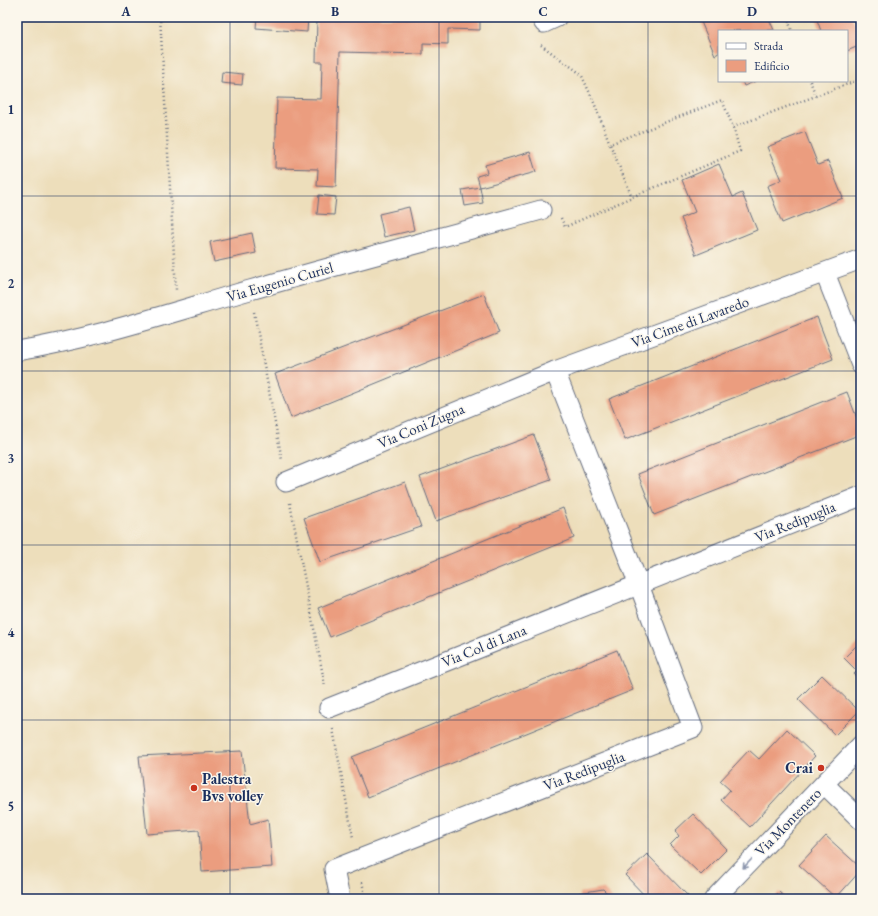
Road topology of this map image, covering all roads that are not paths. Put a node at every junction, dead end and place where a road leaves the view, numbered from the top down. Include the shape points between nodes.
1 (541, 210) road end
2 (861, 259) edge
3 (824, 273) junction
4 (17, 351) edge
5 (861, 365) edge
6 (555, 370) junction
7 (286, 482) road end
8 (861, 496) edge
9 (639, 585) junction
10 (329, 708) road end
11 (861, 745) edge
12 (824, 784) junction
13 (861, 820) edge
14 (340, 899) edge
15 (714, 899) edge

1 - 4 street, Via Eugenio Curiel via 177,312 52,345
2 - 3 street, Via Cime di Lavaredo
3 - 5 street
3 - 6 street, Via Cime di Lavaredo
6 - 7 street, Via Coni Zugna
6 - 9 street, Via Redipuglia
8 - 9 street, Via Redipuglia
9 - 10 street, Via Col di Lana
9 - 14 street, Via Redipuglia via 692,728 334,869
11 - 12 street, Via Montenero
12 - 13 street
12 -> 15 street, Via Montenero

